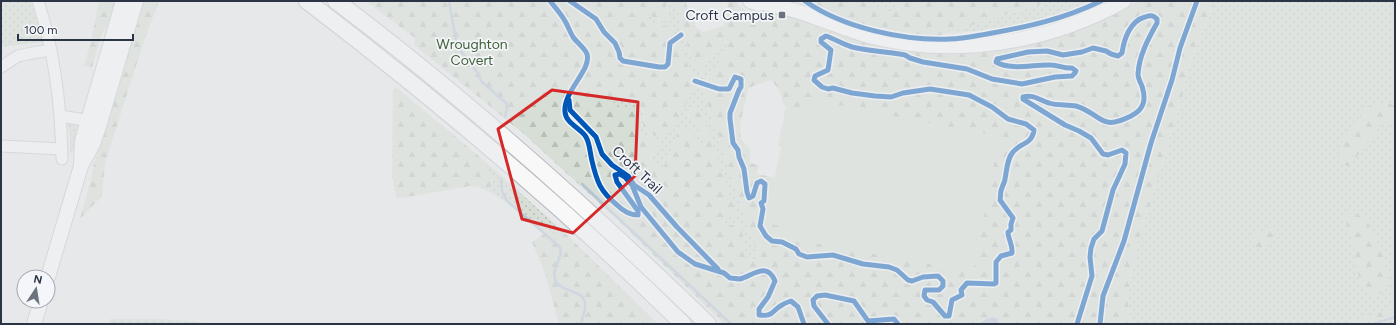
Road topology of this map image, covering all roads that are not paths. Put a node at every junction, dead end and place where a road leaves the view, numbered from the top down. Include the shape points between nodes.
1 (38, 1) edge
2 (123, 1) edge
3 (136, 1) edge
4 (307, 1) edge
5 (336, 1) edge
6 (795, 1) edge
7 (1124, 1) edge
8 (759, 2) edge
9 (813, 16) junction
10 (51, 50) junction
11 (1, 67) edge
12 (61, 116) junction
13 (94, 122) junction
14 (1, 146) edge
15 (50, 269) edge
16 (39, 309) edge
17 (34, 324) edge
18 (683, 324) edge
19 (708, 324) edge

1 - 10 street
2 - 13 main road
3 - 13 main road
4 - 18 highway via 492,150 592,238
5 - 19 highway via 429,74 564,189
6 - 9 main road
7 - 9 main road via 1084,20 1049,32 1006,42 960,47 920,45 882,39
8 - 9 main road
10 - 11 street via 18,56
10 - 12 street
12 - 13 street
12 - 14 street via 62,154
13 - 15 main road via 82,141 81,166
16 - 17 main road

